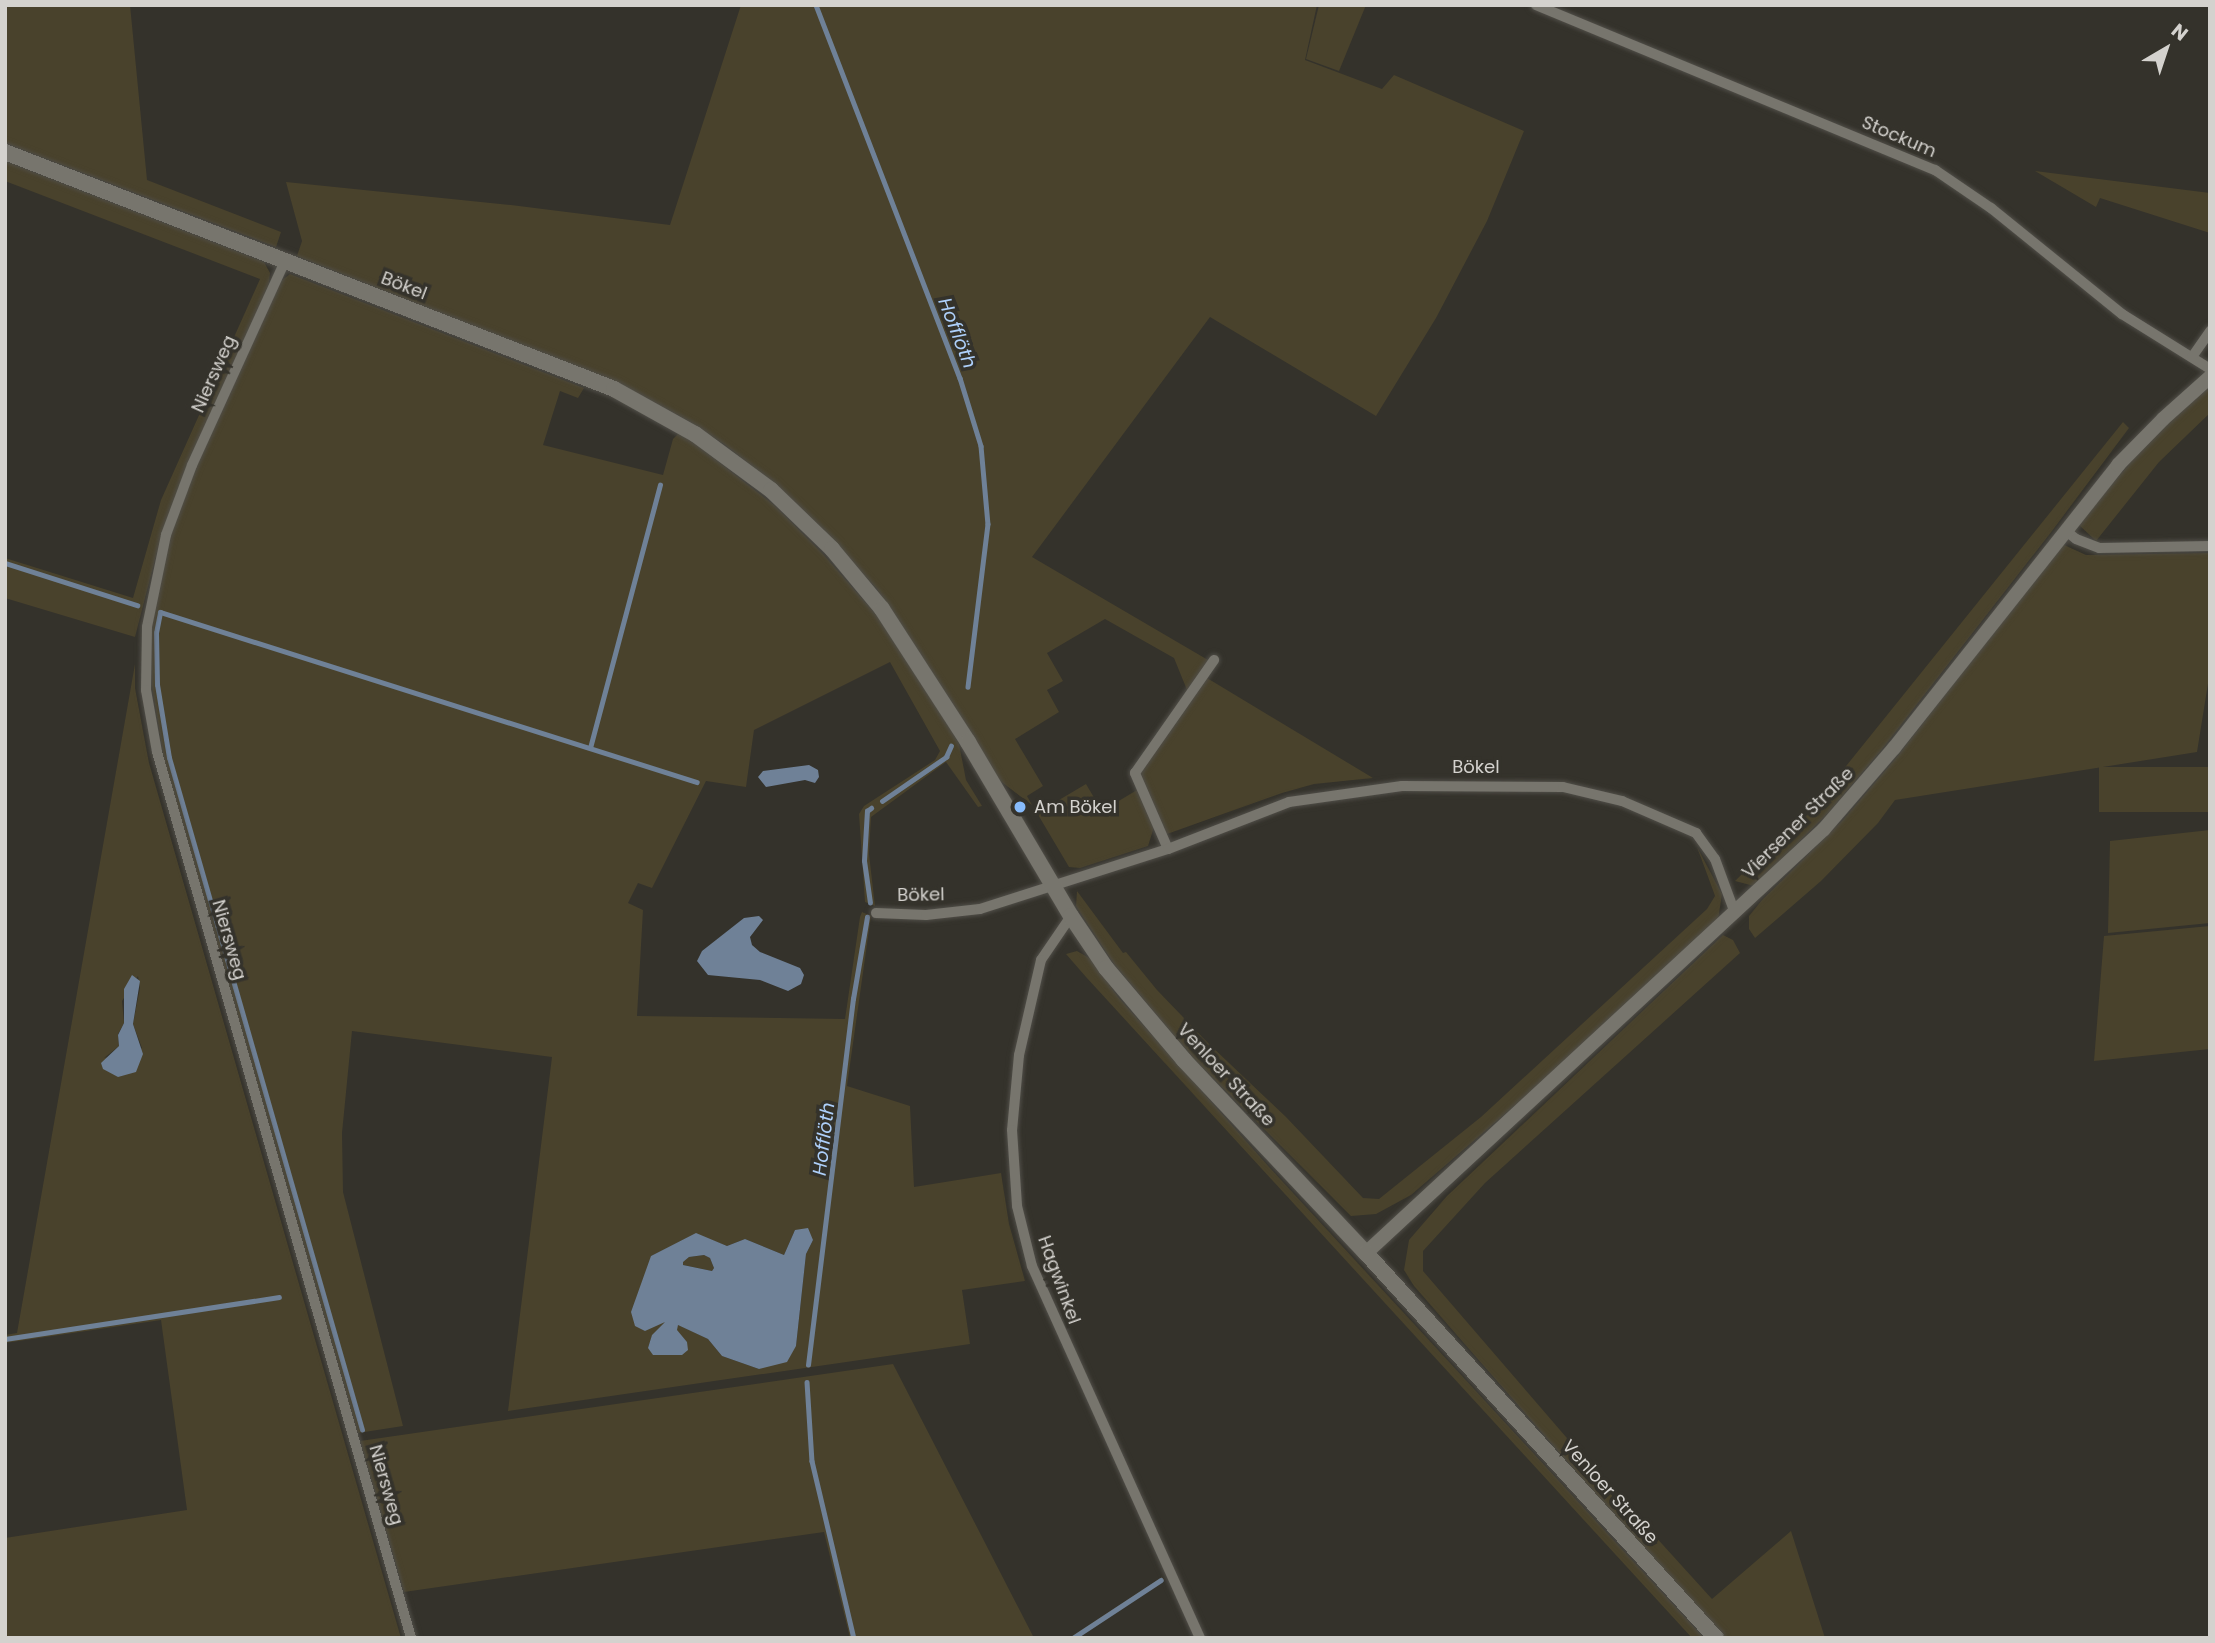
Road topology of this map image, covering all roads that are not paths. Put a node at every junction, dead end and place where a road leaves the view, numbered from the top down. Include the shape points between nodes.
1 (1536, 5) edge
2 (5, 152) edge
3 (285, 261) junction
4 (2210, 331) edge
5 (2192, 358) junction
6 (2210, 369) edge
7 (2210, 377) edge
8 (771, 490) joint
9 (2065, 530) junction
10 (2210, 546) edge
11 (1214, 660) dead end
12 (1168, 849) junction
13 (1053, 887) junction
14 (876, 913) dead end
15 (1735, 913) junction
16 (1071, 916) junction
17 (1366, 1253) junction
18 (411, 1638) edge
19 (1200, 1638) edge
20 (1716, 1638) edge

1 - 5 street, Stockum via 1935,170 1991,208 2122,314
2 - 3 main road, Bökel
3 - 8 main road, Bökel via 614,389 695,434
3 - 18 street, Niersweg via 189,473 166,535 147,627 146,690 157,752
4 - 5 street
5 - 6 street, Stockum
7 - 9 street, Viersener Straße via 2133,449
8 - 13 main road, Venloer Straße via 832,549 882,608
9 - 10 street via 2099,548
9 - 15 street, Viersener Straße via 1857,794
11 - 12 street via 1135,773
12 - 13 street, Bökel
12 - 15 street, Bökel via 1289,802 1402,786 1563,787 1622,801 1696,833 1715,859
13 - 14 street, Bökel via 961,913
13 - 16 main road, Venloer Straße
15 - 17 street, Viersener Straße
16 - 17 main road, Venloer Straße via 1106,968 1184,1060
16 - 19 street, Hagwinkel via 1041,960 1018,1055 1012,1130 1017,1206 1032,1266
17 - 20 main road, Venloer Straße

